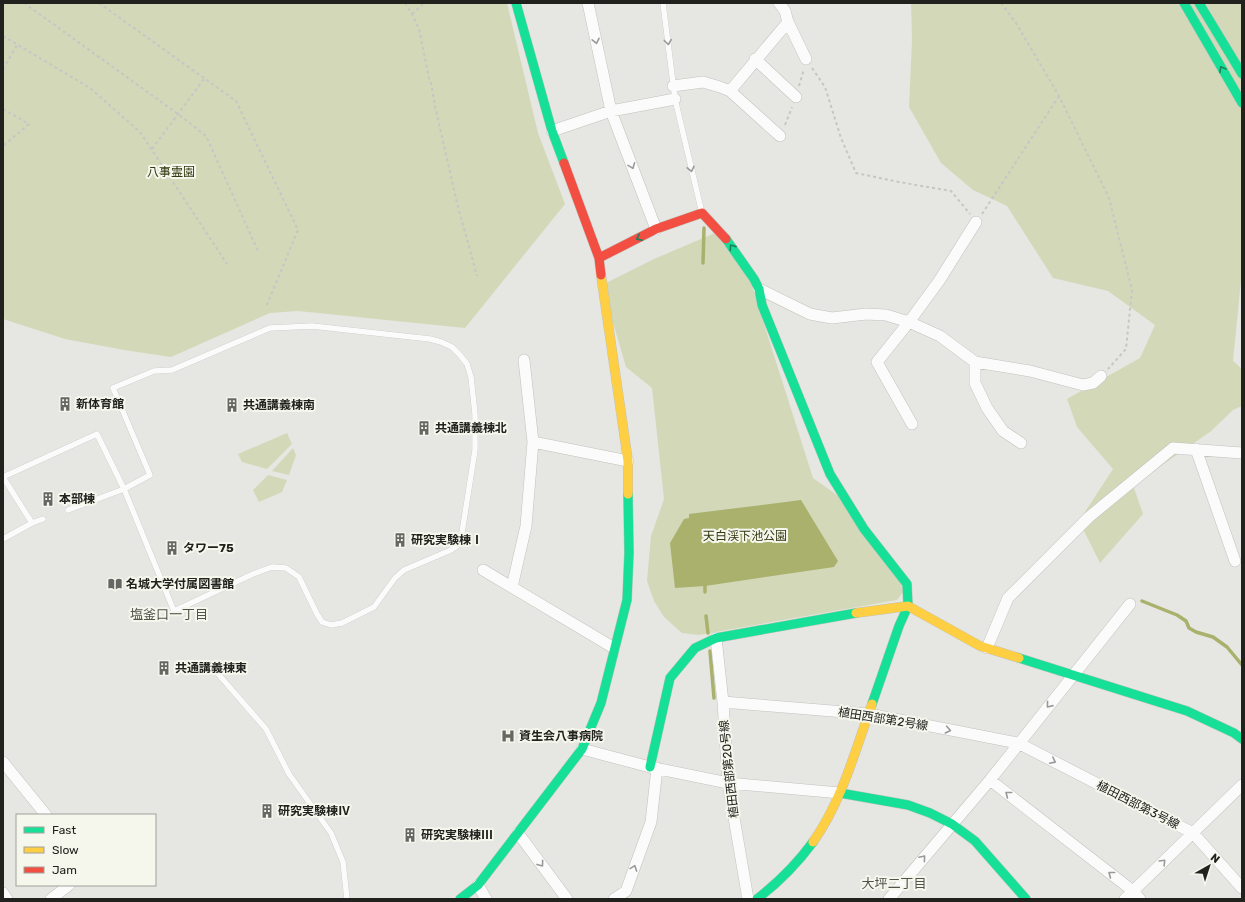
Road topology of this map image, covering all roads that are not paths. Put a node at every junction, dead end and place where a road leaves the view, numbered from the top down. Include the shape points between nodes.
1 (516, 3) edge
2 (588, 3) edge
3 (663, 3) edge
4 (778, 3) edge
5 (1184, 3) edge
6 (1199, 3) edge
7 (788, 22) junction
8 (756, 59) junction
9 (806, 59) road end
10 (1242, 74) edge
11 (673, 86) junction
12 (730, 91) junction
13 (796, 97) road end
14 (675, 99) junction
15 (1242, 102) edge
16 (611, 111) junction
17 (552, 131) junction
18 (780, 136) road end
19 (702, 213) junction
20 (976, 222) road end
21 (656, 229) junction
22 (598, 258) junction
23 (756, 284) junction
24 (909, 322) junction
25 (524, 360) dead end
26 (975, 362) junction
27 (1102, 376) road end
28 (912, 424) dead end
29 (533, 442) junction
30 (1021, 443) dead end
31 (1196, 449) junction
32 (1242, 453) edge
33 (628, 461) junction
34 (3, 477) edge
35 (124, 489) junction
36 (68, 510) dead end
37 (43, 519) dead end
38 (32, 523) junction
39 (3, 539) edge
40 (1235, 561) dead end
41 (483, 570) dead end
42 (512, 587) junction
43 (1130, 604) dead end
44 (908, 606) junction
45 (716, 638) junction
46 (614, 648) junction
47 (987, 648) junction
48 (219, 675) dead end
49 (1074, 675) junction
50 (723, 702) junction
51 (869, 714) junction
52 (1242, 739) edge
53 (1018, 743) junction
54 (582, 749) junction
55 (3, 762) edge
56 (654, 767) junction
57 (990, 780) junction
58 (728, 783) junction
59 (1242, 785) edge
60 (840, 793) junction
61 (45, 814) edge
62 (952, 824) junction
63 (518, 833) junction
64 (1193, 833) junction
65 (68, 886) edge
66 (478, 886) junction
67 (1242, 888) edge
68 (3, 893) edge
69 (1133, 896) edge
70 (8, 899) edge
71 (51, 899) edge
72 (347, 899) edge
73 (460, 899) edge
74 (486, 899) edge
75 (567, 899) edge
76 (614, 899) edge
77 (748, 899) edge
78 (757, 899) edge
79 (889, 899) edge
80 (1026, 899) edge

1 - 17 street
2 -> 16 street
3 -> 11 lane
4 - 7 street via 785,11
15 -> 5 street
6 - 10 street
7 - 8 street
7 - 9 street
8 - 12 street
8 - 13 street
11 - 12 street via 703,82
11 - 14 lane
12 - 18 street
14 - 16 street
14 -> 19 lane
16 - 17 street
16 -> 21 street
17 - 22 street
19 - 21 street
23 -> 19 street via 727,240
20 - 24 street via 939,281
21 -> 22 street
22 - 33 street
23 - 24 street via 810,314 832,318 866,314 886,315
23 - 44 street via 762,305 830,474 864,529 907,584
24 - 26 street via 940,336
24 - 28 street via 877,362
25 - 29 street
26 - 27 street via 1083,385 1093,383
26 - 30 street via 975,383 987,408 1003,431
29 - 33 street
29 - 42 street via 526,526
31 - 32 street
31 - 40 street
31 - 47 street via 1173,448 1089,517 1008,598
33 - 46 street via 627,600
34 - 35 lane via 97,434
34 - 38 lane
35 - 35 lane via 174,611 272,567 286,568 299,577 322,622 331,625 342,623 374,607 394,578 404,570 451,550 461,539 475,450 475,414 467,364 452,347 430,339 312,326 270,328 172,370 154,371 112,388 150,475
35 - 36 lane
37 - 38 lane
38 - 39 lane
41 - 42 street
42 - 46 street
43 - 49 street
44 - 45 street
44 - 47 street
44 - 51 street
45 - 50 street, 植田西部第20号線
45 - 56 street via 695,648 670,678
46 - 54 street via 601,703
47 - 49 street
48 - 72 lane via 266,729 289,774 331,833 343,862
49 - 52 street via 1187,711
49 -> 53 street
50 - 51 street, 植田西部第2号線
50 - 58 street, 植田西部第20号線
51 -> 53 street, 植田西部第2号線
51 - 60 street
53 - 57 street
53 -> 64 street, 植田西部第3号線
54 - 56 street
54 - 63 street
55 - 61 street
56 - 58 street
76 -> 56 street via 626,891 651,822
57 - 62 street
69 -> 57 street
58 - 60 street
58 - 77 street, 植田西部第20号線
59 - 64 street
60 - 62 street via 908,805
60 - 78 street via 829,817 806,853 788,874
79 -> 62 street
62 - 80 street via 975,841
63 - 66 street
63 -> 75 street
64 - 67 street, 植田西部第3号線
69 -> 64 street
65 - 71 street
66 - 73 street
66 - 74 street
68 - 70 street

